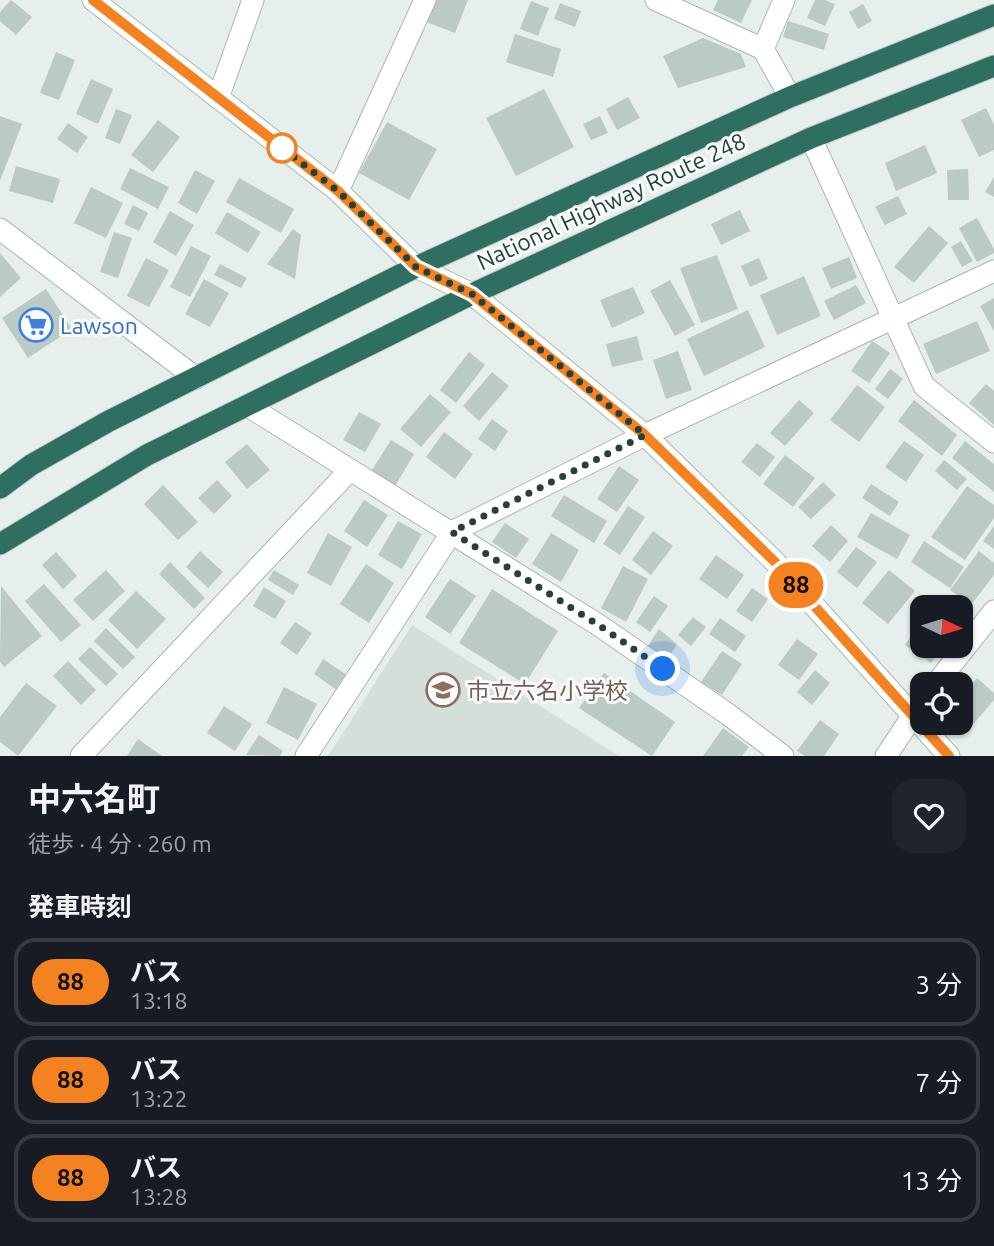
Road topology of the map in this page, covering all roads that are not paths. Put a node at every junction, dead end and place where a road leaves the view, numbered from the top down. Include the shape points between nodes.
1 (93, 0) edge
2 (253, 0) edge
3 (425, 0) edge
4 (656, 0) edge
5 (783, 0) edge
6 (994, 15) edge
7 (763, 49) junction
8 (994, 66) edge
9 (790, 97) junction
10 (218, 98) junction
11 (811, 138) junction
12 (338, 191) junction
13 (0, 229) edge
14 (416, 267) junction
15 (994, 271) edge
16 (472, 294) junction
17 (893, 319) junction
18 (196, 377) junction
19 (248, 406) junction
20 (645, 435) junction
21 (994, 442) edge
22 (349, 471) junction
23 (0, 488) edge
24 (452, 532) junction
25 (0, 544) edge
26 (992, 617) edge
27 (946, 672) edge
28 (910, 701) edge
29 (910, 719) edge
30 (935, 735) edge
31 (81, 756) edge
32 (306, 756) edge
33 (783, 756) edge
34 (886, 756) edge
35 (949, 756) edge

1 - 10 street
2 - 10 street
3 - 12 street
4 - 7 street
5 - 7 street
6 - 9 highway, National Highway Route 248
7 - 9 street
8 - 11 highway, National Highway Route 248
9 - 14 highway, National Highway Route 248
10 - 12 street
11 - 16 highway, National Highway Route 248
11 - 17 street
12 - 14 street
13 - 18 street
14 - 16 street
14 - 18 highway, National Highway Route 248
15 - 17 street
16 - 19 highway, National Highway Route 248
16 - 20 street
17 - 20 street
17 - 21 street via 924,386
18 - 23 highway, National Highway Route 248 via 31,465
19 - 22 street
19 - 25 highway, National Highway Route 248 via 147,456
20 - 24 street
20 - 28 street
22 - 24 street
22 - 31 street
24 - 32 street
24 - 33 street via 597,624
26 - 27 street
29 - 34 street
30 - 35 street

